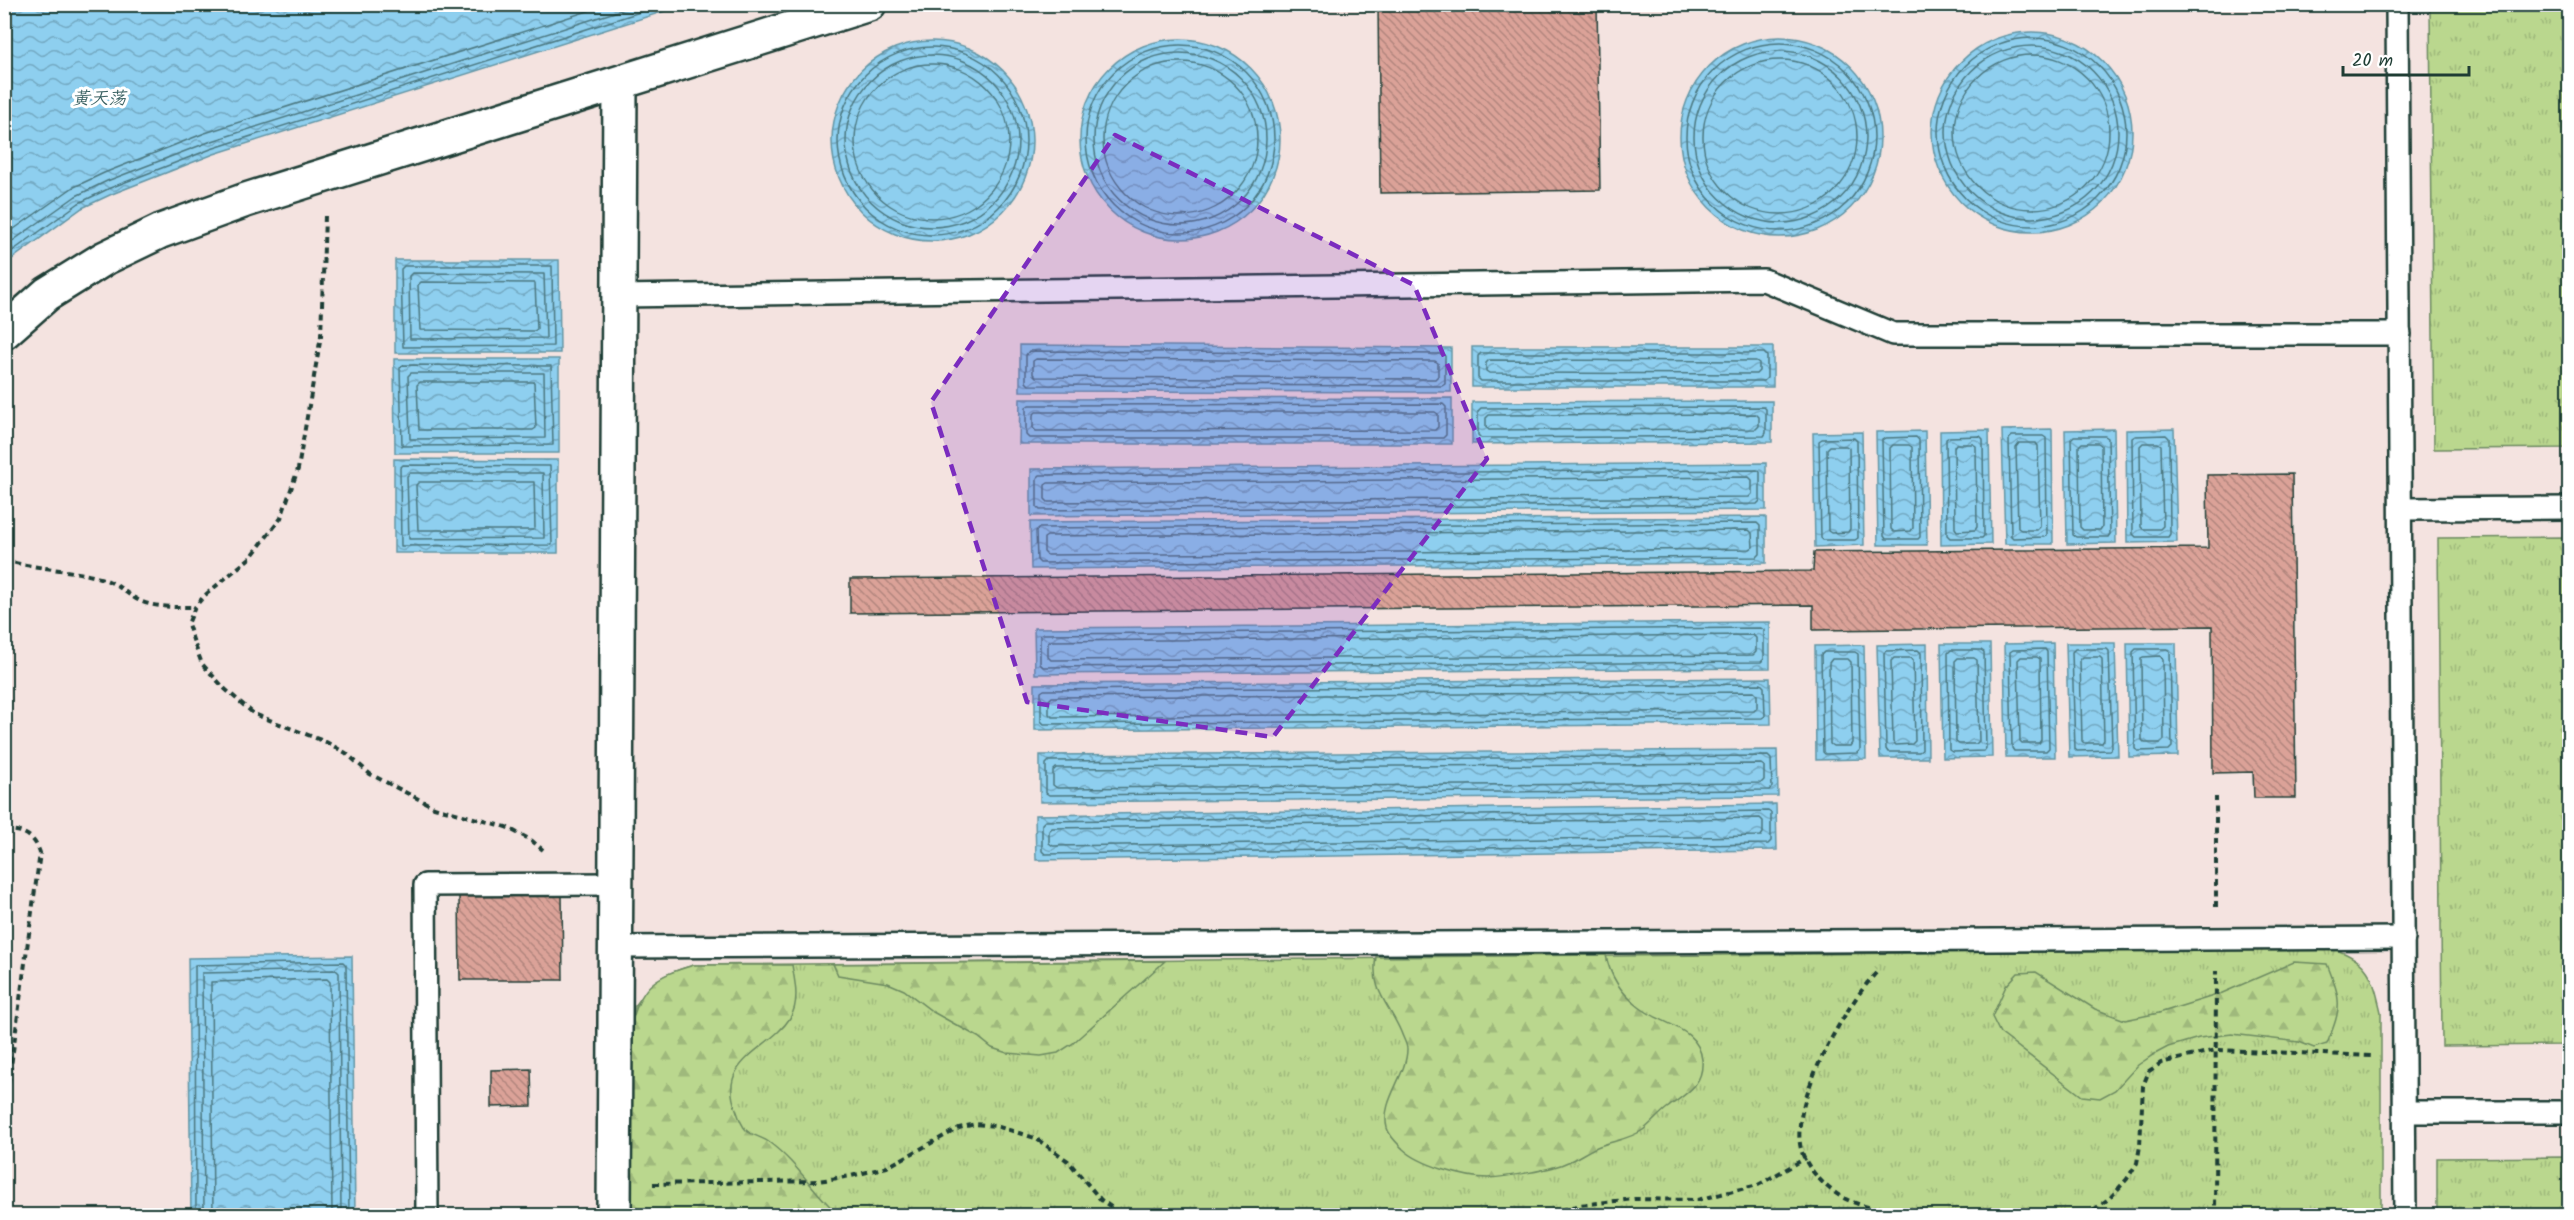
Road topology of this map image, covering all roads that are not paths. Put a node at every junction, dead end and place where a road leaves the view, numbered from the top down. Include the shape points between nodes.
1 (869, 4) edge
2 (2397, 4) edge
3 (620, 83) junction
4 (619, 296) junction
5 (4, 332) edge
6 (2400, 334) junction
7 (2570, 508) edge
8 (2402, 509) junction
9 (616, 884) junction
10 (2404, 938) junction
11 (615, 947) junction
12 (2405, 1112) junction
13 (2570, 1112) edge
14 (614, 1200) edge
15 (427, 1215) edge
16 (2405, 1215) edge

1 - 3 street
2 - 6 lane
3 - 4 street
3 - 5 street via 246,200 152,236 105,258 47,294
4 - 6 lane via 1764,280 1893,334
4 - 9 street
6 - 8 lane
7 - 8 lane
8 - 10 lane
9 - 11 street
9 - 15 lane via 425,885
10 - 11 lane
10 - 12 lane
11 - 14 street
12 - 13 lane
12 - 16 lane

